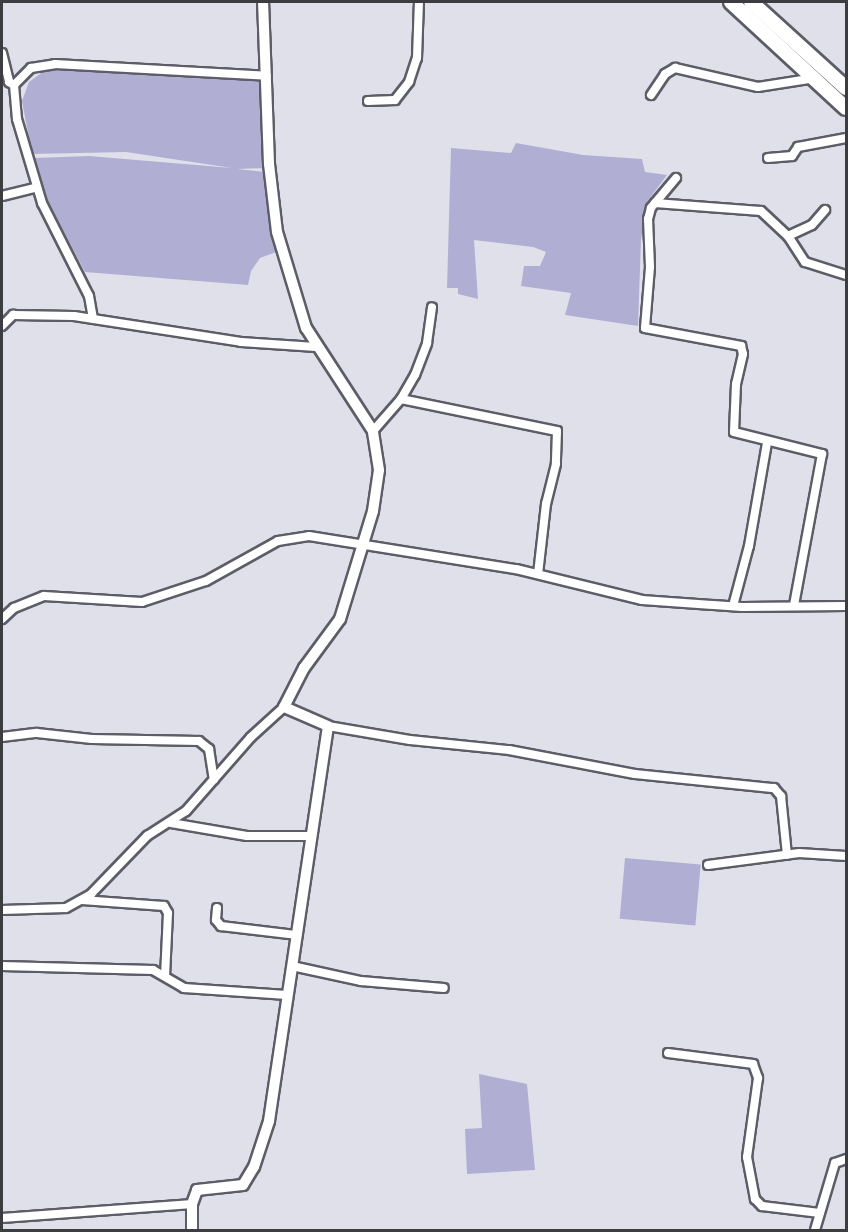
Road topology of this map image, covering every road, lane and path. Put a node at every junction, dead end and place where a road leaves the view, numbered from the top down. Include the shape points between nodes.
1 (263, 2) edge
2 (419, 2) edge
3 (731, 2) edge
4 (751, 2) edge
5 (2, 53) edge
6 (804, 58) junction
7 (267, 76) junction
8 (814, 78) junction
9 (14, 85) junction
10 (846, 88) edge
11 (651, 95) dead end
12 (368, 101) dead end
13 (846, 108) edge
14 (846, 138) edge
15 (768, 158) dead end
16 (676, 178) dead end
17 (37, 187) junction
18 (2, 196) edge
19 (655, 203) junction
20 (825, 210) dead end
21 (788, 236) junction
22 (846, 275) edge
23 (432, 307) dead end
24 (93, 319) junction
25 (2, 326) edge
26 (316, 347) junction
27 (401, 399) junction
28 (373, 431) junction
29 (767, 443) junction
30 (362, 546) junction
31 (538, 574) junction
32 (794, 605) junction
33 (733, 606) junction
34 (846, 606) edge
35 (2, 619) edge
36 (284, 707) junction
37 (328, 726) junction
38 (2, 737) edge
39 (214, 780) junction
40 (171, 823) junction
41 (312, 836) junction
42 (787, 855) junction
43 (846, 856) edge
44 (708, 865) dead end
45 (82, 900) junction
46 (217, 908) dead end
47 (2, 910) edge
48 (297, 935) junction
49 (2, 966) edge
50 (292, 966) junction
51 (165, 976) junction
52 (444, 988) dead end
53 (287, 995) junction
54 (668, 1053) dead end
55 (846, 1159) edge
56 (192, 1204) junction
57 (820, 1213) junction
58 (2, 1218) edge
59 (192, 1230) edge
60 (815, 1230) edge

1 - 7 street
2 - 12 street via 417,58 409,82 395,100
3 - 6 highway
4 - 6 highway
5 - 9 street via 9,82
6 - 8 highway
6 - 10 highway
7 - 9 street via 55,64 31,68
7 - 26 street via 273,208 296,303
8 - 11 street via 758,87 675,68 665,74
8 - 13 highway
9 - 17 street via 17,119
14 - 15 street via 798,147 792,156
16 - 19 street
17 - 18 street
17 - 24 street via 89,296
19 - 21 street via 752,209 772,219
19 - 29 street via 648,219 650,267 645,327 741,346 734,432
20 - 21 street via 812,225
21 - 22 street via 805,262
23 - 27 street via 427,343
24 - 25 street via 13,315
24 - 26 street via 241,342
26 - 28 street
27 - 28 street
27 - 31 street via 557,430 556,464 546,504
28 - 30 street via 379,456 377,489
29 - 32 street via 822,454
29 - 33 street via 749,546
30 - 31 street
30 - 35 street via 294,536 206,581 141,602 44,596 14,608
30 - 36 street via 340,619 304,668
31 - 33 street via 642,600
32 - 33 street
32 - 34 street
36 - 37 street
36 - 39 street via 251,737
37 - 41 street
37 - 42 street via 410,740 508,750 635,774 774,788 781,796
38 - 39 street via 37,732 92,739 199,741 209,749
39 - 40 street
40 - 41 street via 247,836
40 - 45 street via 147,836
41 - 48 street
42 - 43 street
42 - 44 street
45 - 47 street via 46,910
45 - 51 street via 164,906 168,913
46 - 48 street via 216,920 221,926
48 - 50 street
49 - 51 street via 111,967 153,970
50 - 52 street via 361,981
50 - 53 street
51 - 53 street via 184,988
53 - 56 street via 274,1095 254,1167 243,1185 201,1188
54 - 57 street via 753,1064 758,1078 747,1157 755,1199 762,1206
55 - 57 street via 835,1163
56 - 58 street
56 - 59 street
57 - 60 street

